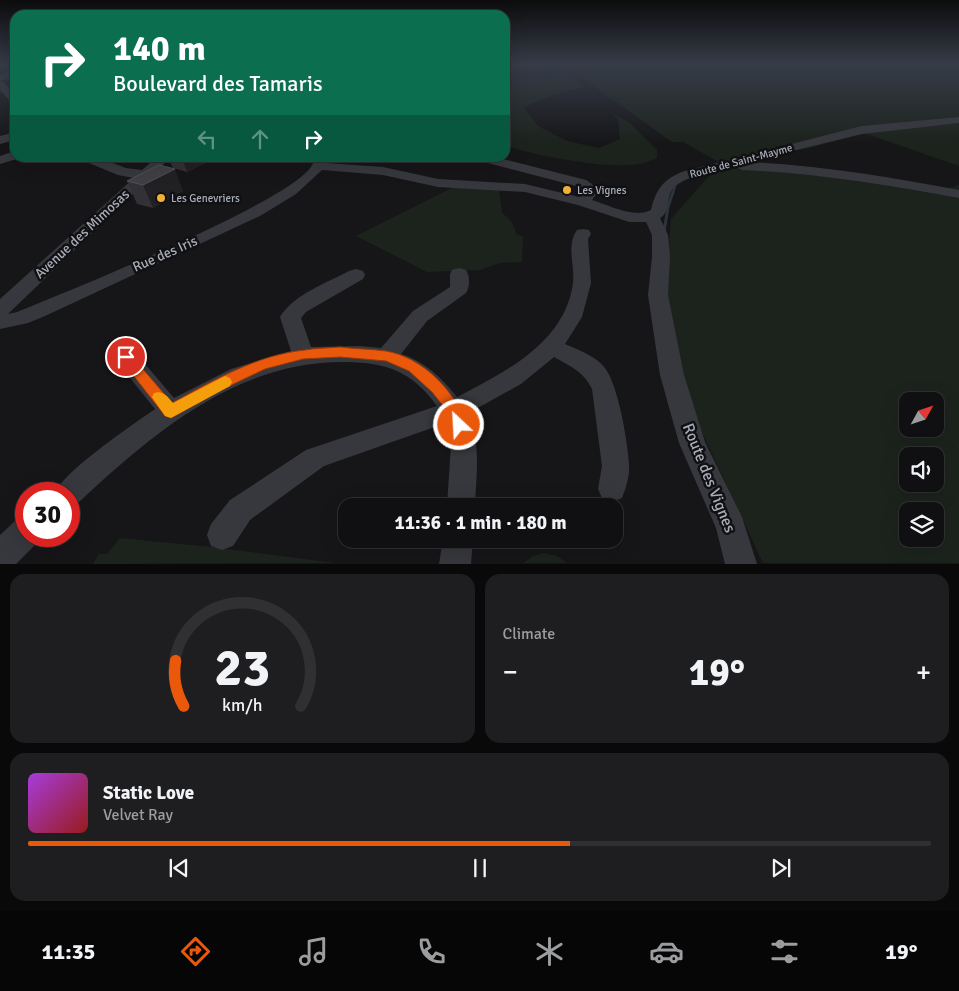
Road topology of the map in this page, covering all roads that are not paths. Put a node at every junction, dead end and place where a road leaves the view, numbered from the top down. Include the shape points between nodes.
1 (959, 120) edge
2 (99, 162) edge
3 (159, 162) edge
4 (320, 162) edge
5 (501, 162) edge
6 (729, 166) junction
7 (400, 174) joint
8 (144, 175) junction
9 (959, 194) edge
10 (583, 202) junction
11 (650, 217) junction
12 (583, 234) dead end
13 (460, 274) dead end
14 (356, 275) dead end
15 (0, 310) edge
16 (0, 322) edge
17 (552, 347) junction
18 (303, 354) junction
19 (387, 356) junction
20 (126, 357) dead end
21 (454, 410) junction
22 (171, 412) junction
23 (80, 484) edge
24 (612, 488) dead end
25 (461, 498) edge
26 (222, 535) dead end
27 (457, 548) edge
28 (455, 564) edge
29 (741, 564) edge

1 - 6 street, Route de Saint-Mayme via 862,130 740,160
2 - 8 street via 123,172
3 - 8 street, Avenue des Mimosas
4 - 7 street
4 - 16 street, Rue des Iris via 296,186 232,224 38,311
5 - 10 street via 581,182 590,193
6 - 9 street via 841,174
6 - 11 street, Route de Saint-Mayme via 690,174 671,182 665,188 658,213
7 - 10 street via 438,183 525,188
8 - 15 street, Avenue des Mimosas
10 - 11 street via 621,215
11 - 29 street, Route des Vignes via 660,235 658,295 672,375 692,443 731,527
12 - 17 street via 580,239 582,284 572,317
13 - 19 street via 459,288 420,316
14 - 18 street via 299,307 290,317
17 - 21 street via 513,378
17 - 24 street via 592,370 604,389 616,466
18 - 19 street via 340,352
18 - 22 street via 261,365
19 - 21 street via 413,367 437,388
20 - 22 street
21 - 25 street via 463,439
21 - 26 street via 315,458 240,510
22 - 23 street via 141,432
27 - 28 street

